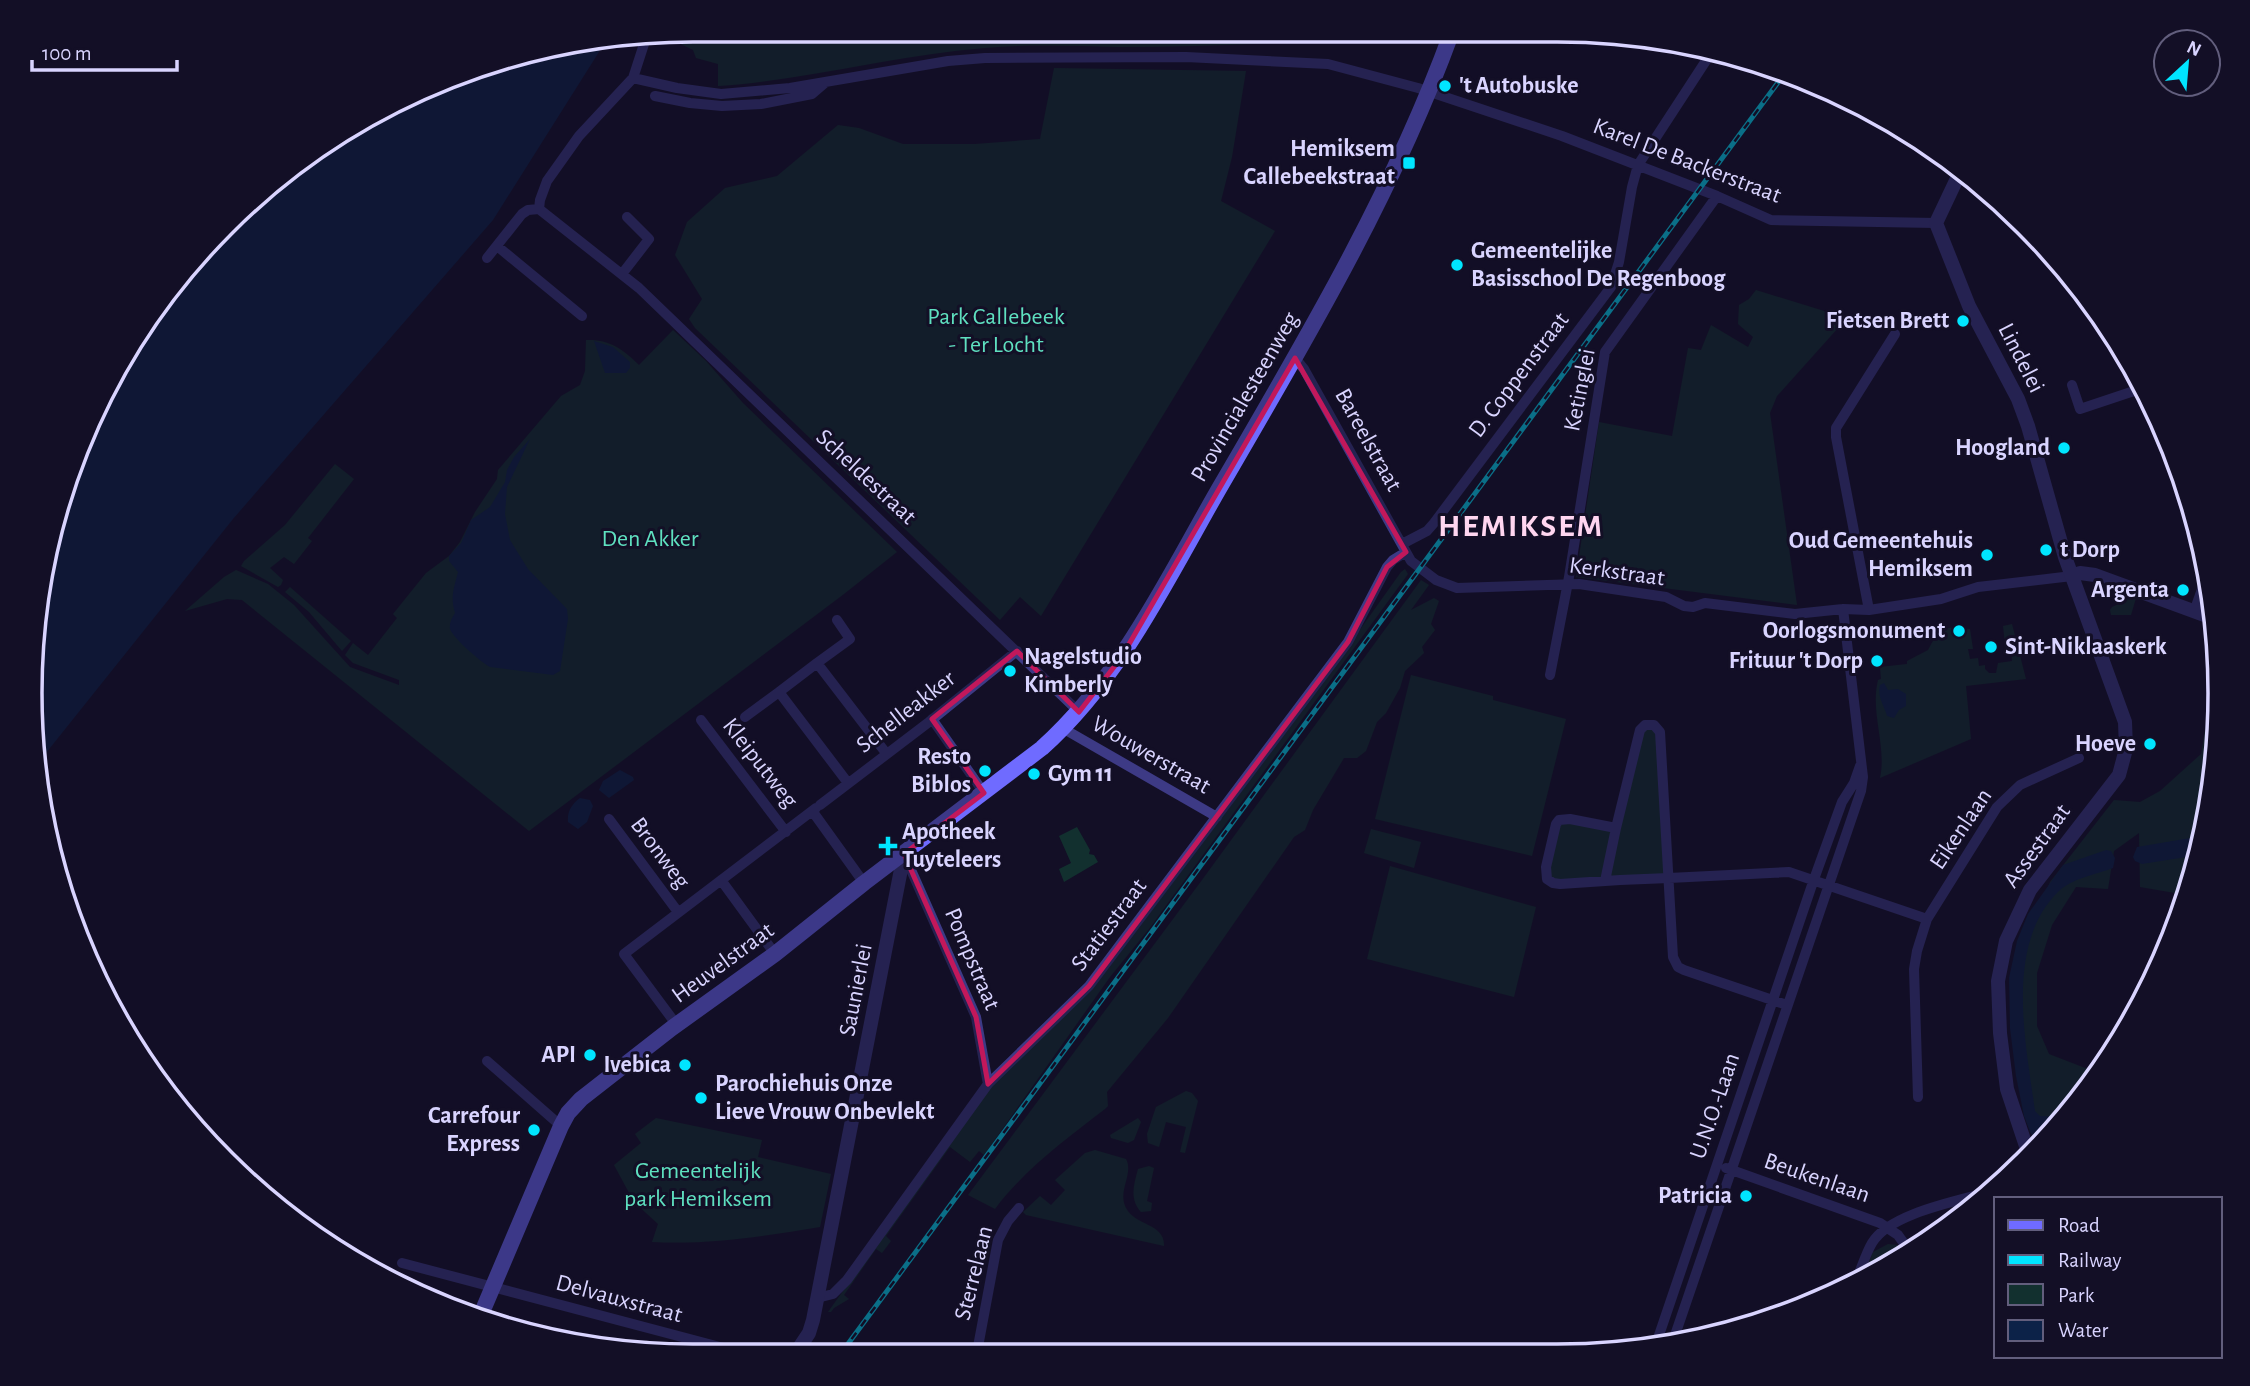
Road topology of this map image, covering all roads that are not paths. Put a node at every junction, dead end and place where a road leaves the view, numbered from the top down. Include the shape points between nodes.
1 (1448, 42) edge
2 (644, 44) edge
3 (1707, 60) edge
4 (633, 78) junction
5 (828, 80) junction
6 (1430, 92) junction
7 (655, 96) dead end
8 (1639, 165) junction
9 (1956, 180) edge
10 (1717, 196) junction
11 (539, 209) junction
12 (627, 217) dead end
13 (1936, 223) junction
14 (497, 246) junction
15 (487, 258) dead end
16 (622, 274) junction
17 (582, 316) dead end
18 (1895, 334) dead end
19 (1295, 358) junction
20 (2072, 385) dead end
21 (2134, 391) edge
22 (1404, 548) junction
23 (2072, 576) junction
24 (1568, 584) junction
25 (2200, 595) edge
26 (1843, 609) junction
27 (1869, 610) junction
28 (2194, 612) junction
29 (2203, 615) edge
30 (837, 620) dead end
31 (1017, 651) junction
32 (817, 663) junction
33 (1550, 675) dead end
34 (779, 692) junction
35 (1079, 712) junction
36 (745, 717) dead end
37 (932, 719) junction
38 (701, 720) dead end
39 (1064, 729) junction
40 (886, 753) junction
41 (2079, 758) dead end
42 (1861, 762) junction
43 (848, 783) junction
44 (984, 793) junction
45 (816, 808) junction
46 (1217, 817) junction
47 (609, 819) dead end
48 (1616, 828) junction
49 (786, 832) junction
50 (904, 854) junction
51 (1669, 878) junction
52 (721, 880) junction
53 (1605, 881) junction
54 (1814, 882) junction
55 (864, 883) junction
56 (1827, 886) junction
57 (678, 912) junction
58 (1927, 919) junction
59 (775, 954) junction
60 (1774, 1001) junction
61 (1787, 1005) junction
62 (676, 1024) junction
63 (487, 1061) dead end
64 (988, 1084) junction
65 (1918, 1097) dead end
66 (561, 1126) junction
67 (2025, 1144) edge
68 (1717, 1165) junction
69 (1731, 1170) junction
70 (1965, 1199) edge
71 (1019, 1208) dead end
72 (1888, 1228) junction
73 (1904, 1243) edge
74 (402, 1263) dead end
75 (1861, 1268) edge
76 (493, 1286) junction
77 (817, 1298) junction
78 (483, 1309) edge
79 (1675, 1333) edge
80 (1659, 1335) edge
81 (699, 1344) edge
82 (802, 1344) edge
83 (978, 1344) edge

1 - 6 main road, Provincialesteenweg
2 - 4 street
3 - 8 street, D. Coppenstraat
4 - 5 street, Karel De Backerstraat via 722,94
4 - 11 street via 579,136 547,181
5 - 6 street, Karel De Backerstraat via 985,58 1186,57 1328,64
5 - 7 street via 812,94 761,104 722,106
6 - 8 street, Karel De Backerstraat
6 - 19 main road, Provincialesteenweg
8 - 10 street, Karel De Backerstraat
8 - 22 street, D. Coppenstraat via 1611,287 1427,531
9 - 13 street
10 - 13 street, Karel De Backerstraat via 1771,220
10 - 24 street, Ketinglei via 1605,352
11 - 14 street via 522,214
11 - 16 street, Scheldestraat
12 - 16 street via 649,239
13 - 23 street, Lindelei via 1969,306 2018,399
14 - 15 street
14 - 17 street
16 - 31 street, Scheldestraat
18 - 27 street via 1836,428
19 - 22 street, Bareelstraat
19 - 35 main road, Provincialesteenweg via 1126,649
20 - 21 street via 2080,409
22 - 24 street, Kerkstraat via 1423,572 1457,589
22 - 46 street, Statiestraat via 1387,568 1348,642
23 - 27 street, Kerkstraat via 1978,587 1941,599
23 - 28 street via 2095,575
23 - 67 street, Assestraat via 2123,715 2126,749 2119,775 2030,890 2006,941 1998,981 2000,1032 2007,1089
24 - 26 street, Kerkstraat via 1666,597 1693,607 1705,603 1795,614
24 - 33 street, Ketinglei
25 - 28 street
26 - 27 street, Kerkstraat
26 - 42 street, U.N.O.-Laan
28 - 29 street
30 - 32 street via 850,639
31 - 35 street, Scheldestraat
31 - 37 street, Schelleakker
32 - 34 street
32 - 40 street
34 - 36 street
34 - 43 street
35 - 39 main road, Heuvelstraat
37 - 40 street, Schelleakker
37 - 44 street
38 - 49 street, Kleiputweg
39 - 44 main road, Heuvelstraat
39 - 46 street, Wouwerstraat
40 - 43 street, Schelleakker
41 - 58 street, Eikenlaan via 2020,785 1997,807
42 - 54 street, U.N.O.-Laan
42 - 56 street, U.N.O.-Laan via 1861,791
43 - 45 street, Schelleakker
44 - 50 main road, Heuvelstraat
45 - 49 street, Schelleakker
45 - 55 street
46 - 64 street, Statiestraat via 1089,986
47 - 57 street, Bronweg
48 - 51 street via 1640,730 1654,725 1660,732
48 - 53 street
48 - 53 street via 1559,820 1546,867 1547,879 1553,883
49 - 52 street, Schelleakker
50 - 55 main road, Heuvelstraat
50 - 64 street, Pompstraat via 976,1017
50 - 77 street, Saunierlei
51 - 53 street
51 - 54 street via 1789,872
51 - 60 street via 1673,957 1678,967
52 - 57 street, Schelleakker
52 - 59 street
54 - 56 street
54 - 60 street, U.N.O.-Laan
55 - 59 main road, Heuvelstraat
56 - 58 street
56 - 61 street, U.N.O.-Laan
57 - 62 street, Schelleakker via 624,954
58 - 65 street, Eikenlaan via 1914,969
59 - 62 main road, Heuvelstraat
60 - 61 street
60 - 68 street, U.N.O.-Laan
61 - 69 street, U.N.O.-Laan
62 - 66 main road, Heuvelstraat via 598,1083
63 - 66 street
64 - 77 street, Statiestraat via 847,1280 833,1294
66 - 76 main road, Heuvelstraat
68 - 69 street, Beukenlaan
68 - 80 street, U.N.O.-Laan
69 - 72 street, Beukenlaan
69 - 79 street, U.N.O.-Laan
70 - 72 street via 1945,1202
71 - 83 street, Sterrelaan via 998,1240
72 - 73 street
72 - 75 street via 1872,1242
74 - 76 street, Delvauxstraat
76 - 78 main road, Heuvelstraat
76 - 81 street, Delvauxstraat via 652,1335
77 - 82 street, Saunierlei

